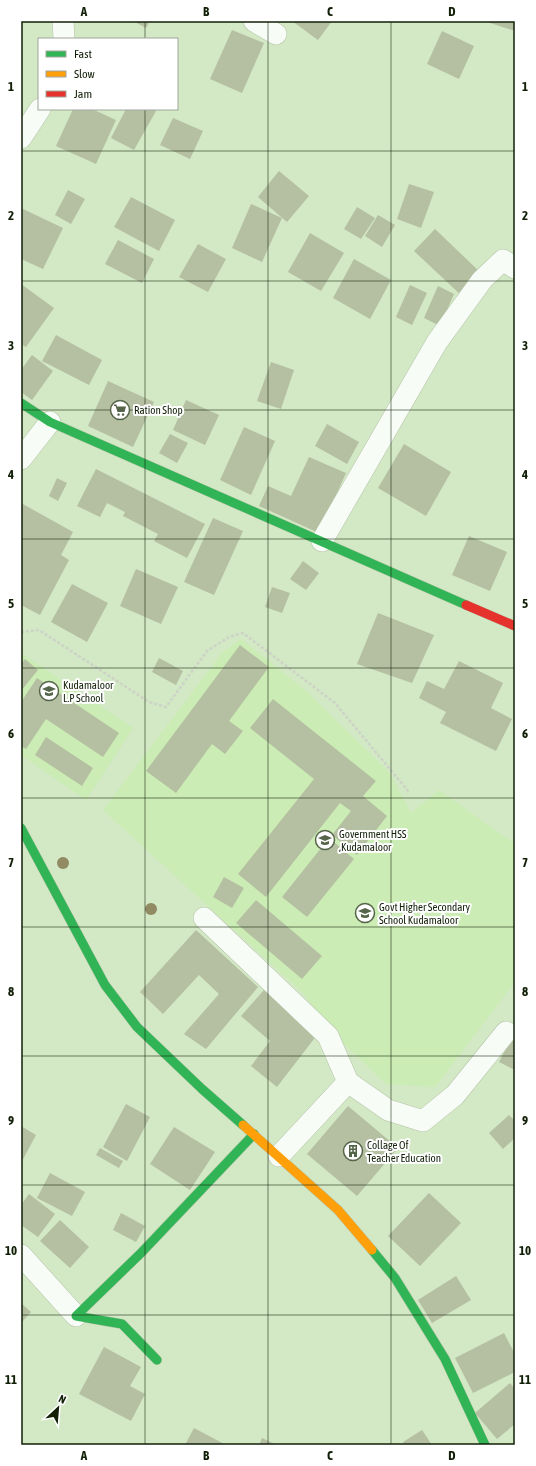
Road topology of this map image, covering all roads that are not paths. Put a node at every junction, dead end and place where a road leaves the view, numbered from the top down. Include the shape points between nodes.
1 (63, 21) edge
2 (254, 21) edge
3 (276, 34) dead end
4 (64, 38) edge
5 (39, 110) edge
6 (21, 138) edge
7 (515, 268) edge
8 (21, 403) edge
9 (50, 422) junction
10 (21, 459) edge
11 (322, 541) junction
12 (515, 626) edge
13 (21, 828) edge
14 (204, 918) dead end
15 (506, 1032) dead end
16 (348, 1082) junction
17 (254, 1134) junction
18 (279, 1156) junction
19 (21, 1256) edge
20 (76, 1316) junction
21 (157, 1360) dead end
22 (485, 1445) edge

1 - 4 street
2 - 3 street
5 - 6 street
7 - 11 street via 504,260 482,280 437,342
8 - 9 street
9 - 10 street
9 - 11 street
11 - 12 street
13 - 17 street via 105,985 138,1027 202,1090
14 - 16 street via 328,1036
15 - 16 street via 455,1095 423,1121 388,1110
16 - 18 street
17 - 18 street
17 - 20 street via 141,1253
18 - 22 street via 338,1210 395,1278 445,1359
19 - 20 street
20 - 21 street via 122,1324

